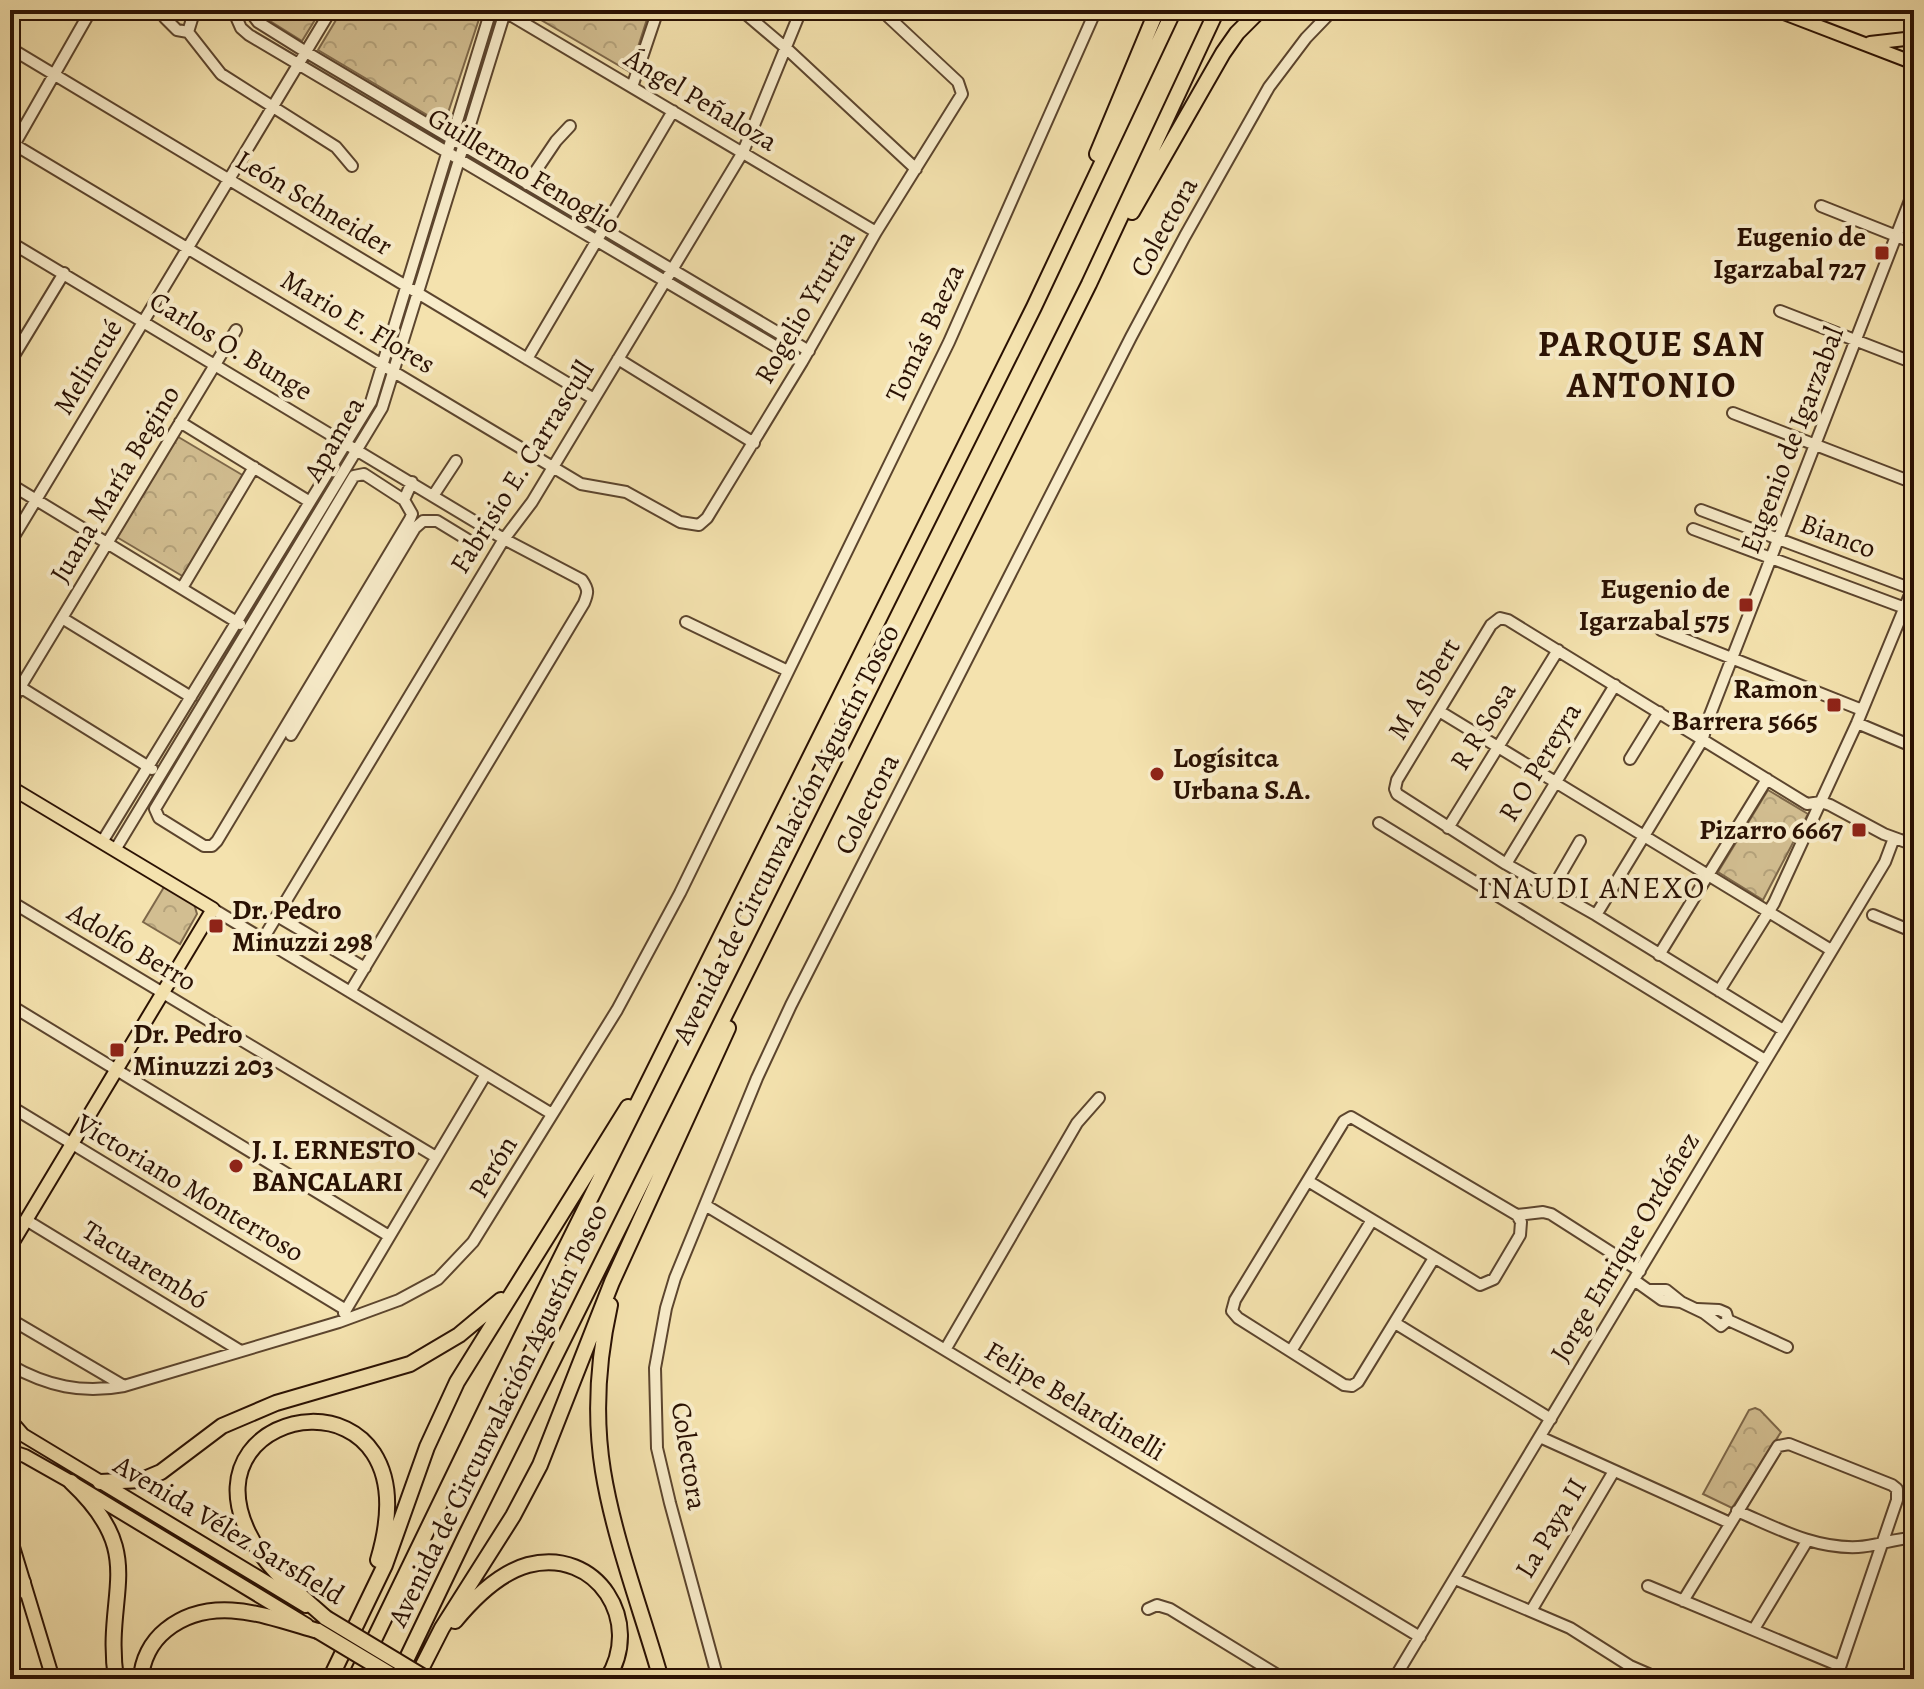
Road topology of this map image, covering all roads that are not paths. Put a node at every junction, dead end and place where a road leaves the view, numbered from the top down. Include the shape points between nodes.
1 (91, 10) edge
2 (167, 10) edge
3 (203, 10) edge
4 (233, 10) edge
5 (249, 10) edge
6 (331, 10) edge
7 (491, 10) edge
8 (658, 10) edge
9 (741, 10) edge
10 (801, 10) edge
11 (881, 10) edge
12 (1096, 10) edge
13 (1157, 10) edge
14 (1174, 10) edge
15 (1217, 10) edge
16 (1260, 10) edge
17 (1333, 10) edge
18 (1776, 10) edge
19 (503, 11) edge
20 (188, 12) edge
21 (188, 32) junction
22 (1914, 38) edge
23 (1863, 43) junction
24 (10, 48) edge
25 (787, 49) junction
26 (306, 52) junction
27 (1914, 63) edge
28 (298, 65) junction
29 (53, 74) junction
30 (632, 87) junction
31 (274, 107) junction
32 (673, 111) junction
33 (570, 126) dead end
34 (452, 139) junction
35 (11, 146) edge
36 (463, 146) junction
37 (743, 152) junction
38 (447, 154) junction
39 (459, 161) junction
40 (352, 166) dead end
41 (916, 169) junction
42 (229, 180) junction
43 (527, 184) junction
44 (1914, 190) edge
45 (1821, 206) dead end
46 (603, 229) junction
47 (876, 232) junction
48 (1896, 235) junction
49 (596, 241) junction
50 (10, 242) edge
51 (1914, 243) edge
52 (188, 249) junction
53 (672, 269) junction
54 (64, 273) junction
55 (664, 282) junction
56 (1089, 284) junction
57 (407, 286) junction
58 (418, 292) junction
59 (1034, 307) junction
60 (1780, 311) dead end
61 (144, 321) junction
62 (236, 330) dead end
63 (10, 339) edge
64 (1857, 340) junction
65 (20, 345) junction
66 (809, 351) junction
67 (527, 359) junction
68 (618, 359) junction
69 (10, 362) edge
70 (802, 362) junction
71 (1914, 363) edge
72 (215, 364) junction
73 (383, 366) junction
74 (394, 372) junction
75 (594, 399) junction
76 (1733, 413) dead end
77 (180, 422) junction
78 (346, 443) junction
79 (754, 443) junction
80 (1814, 445) junction
81 (358, 449) junction
82 (456, 461) dead end
83 (254, 467) junction
84 (553, 467) junction
85 (412, 482) junction
86 (1914, 483) edge
87 (10, 484) edge
88 (433, 496) junction
89 (36, 499) junction
90 (404, 500) junction
91 (310, 502) junction
92 (448, 504) junction
93 (1701, 510) dead end
94 (437, 521) junction
95 (688, 525) joint
96 (1693, 529) dead end
97 (504, 539) junction
98 (1778, 539) junction
99 (107, 542) junction
100 (10, 543) edge
101 (478, 546) dead end
102 (1771, 558) junction
103 (1913, 587) edge
104 (182, 588) junction
105 (1905, 608) junction
106 (62, 618) junction
107 (237, 622) junction
108 (686, 622) dead end
109 (248, 630) junction
110 (1661, 630) dead end
111 (1558, 650) junction
112 (1732, 658) junction
113 (788, 671) junction
114 (1615, 685) junction
115 (20, 687) junction
116 (191, 697) junction
117 (10, 704) edge
118 (1862, 710) junction
119 (1439, 711) junction
120 (1659, 712) junction
121 (1857, 723) junction
122 (291, 735) dead end
123 (1703, 739) junction
124 (1498, 747) junction
125 (1914, 747) edge
126 (1630, 759) dead end
127 (148, 766) junction
128 (161, 774) junction
129 (1767, 779) junction
130 (1557, 783) junction
131 (10, 787) edge
132 (1821, 802) junction
133 (1379, 823) dead end
134 (1914, 824) edge
135 (1448, 828) junction
136 (1645, 836) junction
137 (1894, 838) junction
138 (1580, 841) dead end
139 (102, 842) junction
140 (1910, 844) edge
141 (115, 850) junction
142 (1506, 864) junction
143 (1708, 874) junction
144 (1551, 891) junction
145 (10, 901) edge
146 (213, 909) junction
147 (1769, 912) junction
148 (1596, 915) junction
149 (1873, 915) dead end
150 (277, 916) junction
151 (770, 924) junction
152 (1914, 932) edge
153 (263, 939) junction
154 (1831, 950) junction
155 (1659, 955) junction
156 (365, 968) junction
157 (1719, 991) junction
158 (350, 992) junction
159 (162, 994) junction
160 (10, 1005) edge
161 (1783, 1030) junction
162 (669, 1042) junction
163 (1765, 1060) junction
164 (117, 1069) junction
165 (486, 1074) junction
166 (1099, 1098) dead end
167 (10, 1106) edge
168 (552, 1114) junction
169 (71, 1145) junction
170 (436, 1157) junction
171 (1308, 1181) junction
172 (705, 1205) junction
173 (1517, 1215) junction
174 (26, 1220) junction
175 (1372, 1220) junction
176 (389, 1236) junction
177 (10, 1247) edge
178 (1434, 1258) junction
179 (622, 1259) junction
180 (1637, 1276) junction
181 (521, 1280) junction
182 (346, 1310) junction
183 (10, 1319) edge
184 (339, 1322) junction
185 (1395, 1323) junction
186 (1787, 1347) dead end
187 (239, 1350) junction
188 (945, 1350) junction
189 (1291, 1351) junction
190 (10, 1365) edge
191 (124, 1386) junction
192 (1551, 1419) junction
193 (10, 1420) edge
194 (1540, 1437) junction
195 (10, 1451) edge
196 (1614, 1471) junction
197 (71, 1482) junction
198 (100, 1482) junction
199 (1737, 1511) junction
200 (1730, 1523) junction
201 (10, 1537) edge
202 (1914, 1538) edge
203 (1807, 1541) junction
204 (1882, 1544) junction
205 (1455, 1579) junction
206 (25, 1582) junction
207 (1648, 1586) dead end
208 (1683, 1601) junction
209 (10, 1606) edge
210 (1148, 1609) dead end
211 (1531, 1611) junction
212 (322, 1624) junction
213 (1754, 1629) junction
214 (1420, 1637) junction
215 (348, 1641) junction
216 (1630, 1666) junction
217 (1840, 1666) junction
218 (53, 1679) edge
219 (116, 1679) edge
220 (141, 1679) edge
221 (322, 1679) edge
222 (330, 1679) edge
223 (355, 1679) edge
224 (397, 1679) edge
225 (420, 1679) edge
226 (607, 1679) edge
227 (661, 1679) edge
228 (718, 1679) edge
229 (1284, 1679) edge
230 (1394, 1679) edge
231 (1622, 1679) edge
232 (1660, 1679) edge
233 (1836, 1679) edge

1 - 29 street
2 - 21 street via 165,18 172,26
3 - 20 street
4 - 28 street, Guillermo Fenoglio via 249,35
5 - 26 street, Guillermo Fenoglio via 258,22
6 - 26 street, Melincué
7 - 34 street, Apamea
8 - 30 street
9 - 25 street
10 - 25 street, Fabrisio E. Carrascull
11 - 41 street, Rogelio Yrurtia via 958,82 962,94
12 - 113 street, Tomás Baeza via 949,342
13 - 59 highway
14 - 59 highway, Avenida de Circunvalación Agustín Tosco
15 - 56 highway, Avenida de Circunvalación Agustín Tosco
16 - 56 highway via 1223,53
17 - 172 street, Colectora via 1269,87 1131,337 791,1005
18 - 23 main road
19 - 30 street, Ángel Peñaloza
19 - 36 street, Apamea
20 - 21 street
21 - 31 street via 221,74
22 - 23 main road
23 - 27 main road
24 - 29 street, León Schneider
25 - 37 street, Fabrisio E. Carrascull
25 - 41 street
26 - 28 street, Melincué
26 - 34 street, Guillermo Fenoglio
28 - 31 street, Melincué
28 - 38 street, Guillermo Fenoglio
29 - 35 street
29 - 42 street, León Schneider
30 - 32 street, Ángel Peñaloza
31 - 40 street via 336,147
31 - 42 street, Melincué
32 - 37 street, Ángel Peñaloza
32 - 46 street
33 - 43 street
34 - 36 street, Guillermo Fenoglio
34 - 38 street, Apamea
35 - 52 street, Mario E. Flores
36 - 39 street, Apamea
36 - 43 street, Guillermo Fenoglio
37 - 47 street, Ángel Peñaloza
37 - 53 street, Fabrisio E. Carrascull
38 - 39 street, Guillermo Fenoglio
38 - 57 street, Apamea
39 - 49 street, Guillermo Fenoglio
39 - 58 street, Apamea
41 - 47 street, Rogelio Yrurtia
42 - 52 street, Melincué
42 - 57 street, León Schneider
43 - 46 street, Guillermo Fenoglio
44 - 48 street, Eugenio de Igarzabal
45 - 48 street
46 - 49 street
46 - 53 street, Guillermo Fenoglio
47 - 66 street, Rogelio Yrurtia
48 - 51 street
48 - 64 street, Eugenio de Igarzabal
49 - 55 street, Guillermo Fenoglio
49 - 67 street
50 - 54 street, Carlos O. Bunge
52 - 61 street, Melincué
52 - 73 street, Mario E. Flores
53 - 55 street, Fabrisio E. Carrascull
53 - 66 street, Guillermo Fenoglio
54 - 61 street, Carlos O. Bunge
54 - 65 street
55 - 68 street, Fabrisio E. Carrascull
55 - 70 street, Guillermo Fenoglio
56 - 151 highway, Avenida de Circunvalación Agustín Tosco
57 - 58 street, León Schneider
57 - 73 street, Apamea
58 - 67 street, León Schneider
58 - 74 street, Apamea
59 - 162 highway, Avenida de Circunvalación Agustín Tosco
60 - 64 street
61 - 72 street, Carlos O. Bunge
61 - 89 street, Melincué
62 - 72 street, Juana María Begino
63 - 65 street
64 - 71 street
64 - 80 street, Eugenio de Igarzabal
65 - 69 street
66 - 70 street, Rogelio Yrurtia
67 - 75 street, León Schneider
68 - 75 street, Fabrisio E. Carrascull
68 - 79 street
70 - 79 street, Rogelio Yrurtia
72 - 77 street, Juana María Begino
72 - 78 street, Carlos O. Bunge
73 - 74 street, Mario E. Flores
73 - 78 street, Apamea via 371,402
74 - 81 street, Apamea via 382,408
74 - 84 street, Mario E. Flores
75 - 84 street, Fabrisio E. Carrascull
76 - 80 street
77 - 83 street
77 - 99 street, Juana María Begino
78 - 81 street, Carlos O. Bunge
78 - 91 street, Apamea
79 - 95 street, Rogelio Yrurtia via 707,518
80 - 86 street
80 - 98 street, Eugenio de Igarzabal
81 - 85 street, Carlos O. Bunge
81 - 109 street, Apamea
82 - 88 street
83 - 91 street
83 - 104 street
84 - 95 street, Mario E. Flores via 591,487 637,497
84 - 97 street, Fabrisio E. Carrascull
85 - 88 street, Carlos O. Bunge
85 - 90 street
87 - 89 street
88 - 92 street, Carlos O. Bunge
89 - 99 street
89 - 100 street, Melincué
90 - 90 street via 410,519 217,841 204,846 159,818 155,809 354,476 364,474
91 - 107 street, Apamea
92 - 94 street
92 - 97 street, Carlos O. Bunge
93 - 98 street, Bianco
94 - 101 street
94 - 122 street via 423,521 415,528
96 - 102 street
97 - 150 street, Fabrisio E. Carrascull
97 - 156 street, Carlos O. Bunge via 582,580 589,592
98 - 102 street, Eugenio de Igarzabal
98 - 103 street, Bianco
99 - 104 street
99 - 106 street, Juana María Begino
102 - 105 street
102 - 112 street, Eugenio de Igarzabal
103 - 105 street
104 - 107 street
105 - 118 street
106 - 115 street, Juana María Begino
106 - 116 street
107 - 109 street
107 - 116 street, Apamea
108 - 113 street
109 - 128 street, Apamea
110 - 112 street
111 - 114 street
111 - 119 street, M A Sbert via 1500,618
111 - 124 street, R R Sosa
112 - 118 street
112 - 123 street, Eugenio de Igarzabal
113 - 168 street, Perón via 680,893 617,1010
114 - 120 street
114 - 130 street, R O Pereyra
115 - 117 street, Juana María Begino
115 - 127 street
116 - 127 street, Apamea
118 - 121 street
119 - 124 street
119 - 135 street, M A Sbert via 1395,789 1400,798
120 - 123 street
120 - 126 street
121 - 125 street
121 - 132 street
123 - 129 street
123 - 136 street, Eugenio de Igarzabal
124 - 130 street
124 - 135 street, R R Sosa
127 - 128 street
127 - 139 street, Apamea
128 - 141 street, Apamea
129 - 132 street via 1807,804
129 - 143 street
130 - 136 street
130 - 142 street, R O Pereyra
131 - 139 main road
132 - 137 street
132 - 147 street
133 - 163 street
134 - 140 street
135 - 142 street
136 - 143 street
136 - 148 street, Eugenio de Igarzabal
137 - 140 street
137 - 154 street, Jorge Enrique Ordóñez
138 - 144 street
139 - 141 main road
141 - 146 main road
142 - 144 street
143 - 147 street
143 - 155 street
144 - 148 street
145 - 159 street, Adolfo Berro
146 - 153 street
146 - 159 main road
147 - 154 street
147 - 157 street
148 - 155 street
149 - 152 street
150 - 153 street, Fabrisio E. Carrascull
150 - 156 street
151 - 179 highway
151 - 224 highway, Avenida de Circunvalación Agustín Tosco
153 - 158 street
154 - 161 street, Jorge Enrique Ordóñez
155 - 157 street
156 - 158 street
157 - 161 street
158 - 165 street
159 - 164 main road
159 - 170 street, Adolfo Berro
160 - 164 street
161 - 163 street, Jorge Enrique Ordóñez
162 - 181 highway
162 - 223 highway, Avenida de Circunvalación Agustín Tosco
163 - 180 street, Jorge Enrique Ordóñez
164 - 169 main road
164 - 176 street
165 - 168 street
165 - 170 street
166 - 188 street via 1077,1123
167 - 169 street, Victoriano Monterroso
168 - 184 street, Perón via 459,1259 418,1291
169 - 174 main road
169 - 182 street, Victoriano Monterroso
170 - 176 street
171 - 173 street via 1351,1117
171 - 175 street
171 - 189 street via 1232,1311
172 - 188 street, Felipe Belardinelli
172 - 228 street, Colectora via 666,1308 654,1399 661,1467
173 - 178 street via 1520,1235 1485,1285
173 - 180 street via 1551,1214
174 - 177 main road
174 - 187 street, Tacuarembó
175 - 178 street
175 - 189 street
176 - 182 street
178 - 185 street
179 - 225 highway via 540,1465 442,1628
179 - 227 highway via 602,1348 600,1444 611,1507
180 - 186 street via 1662,1300 1681,1302 1721,1326 1728,1320
180 - 192 street, Jorge Enrique Ordóñez
181 - 198 highway via 481,1319 410,1364 276,1403 222,1426 142,1480
181 - 215 highway via 439,1417 385,1565
182 - 184 street
183 - 191 street
184 - 187 street, Perón
185 - 189 street via 1352,1386
185 - 192 street
187 - 191 street, Perón
188 - 214 street, Felipe Belardinelli
190 - 191 street, Perón via 75,1390
192 - 194 street, Jorge Enrique Ordóñez
193 - 198 main road, Avenida Vélez Sarsfield via 23,1435
194 - 196 street, La Paya II
194 - 205 street, Jorge Enrique Ordóñez
195 - 197 main road, Avenida Vélez Sarsfield
196 - 200 street, La Paya II
196 - 211 street, La Paya II
197 - 212 main road, Avenida Vélez Sarsfield
197 - 219 highway via 103,1517 119,1559
198 - 212 main road, Avenida Vélez Sarsfield
199 - 200 street
199 - 203 street
199 - 204 street via 1774,1451 1789,1444 1897,1489
200 - 208 street
201 - 206 main road
202 - 204 street
203 - 204 street via 1839,1547
203 - 213 street
204 - 217 street
205 - 211 street, La Paya II
205 - 214 street, Jorge Enrique Ordóñez
206 - 209 street
206 - 218 main road
207 - 208 street
208 - 213 street
210 - 229 street via 1170,1609
211 - 216 street, La Paya II via 1570,1628
212 - 215 highway via 258,1550 238,1496 241,1472 260,1441 278,1428 303,1421 330,1422 356,1434 375,1455 385,1484 384,1539
212 - 220 highway via 244,1611 191,1615 169,1627 154,1644
212 - 224 highway, Avenida Vélez Sarsfield, bridge
212 - 225 highway, Avenida Vélez Sarsfield, bridge
213 - 217 street
214 - 230 street, Jorge Enrique Ordóñez
215 - 221 highway
215 - 222 highway
216 - 231 street
216 - 232 street, La Paya II
217 - 233 street
225 - 226 highway via 473,1600 510,1573 549,1563 587,1574 614,1605 622,1635

